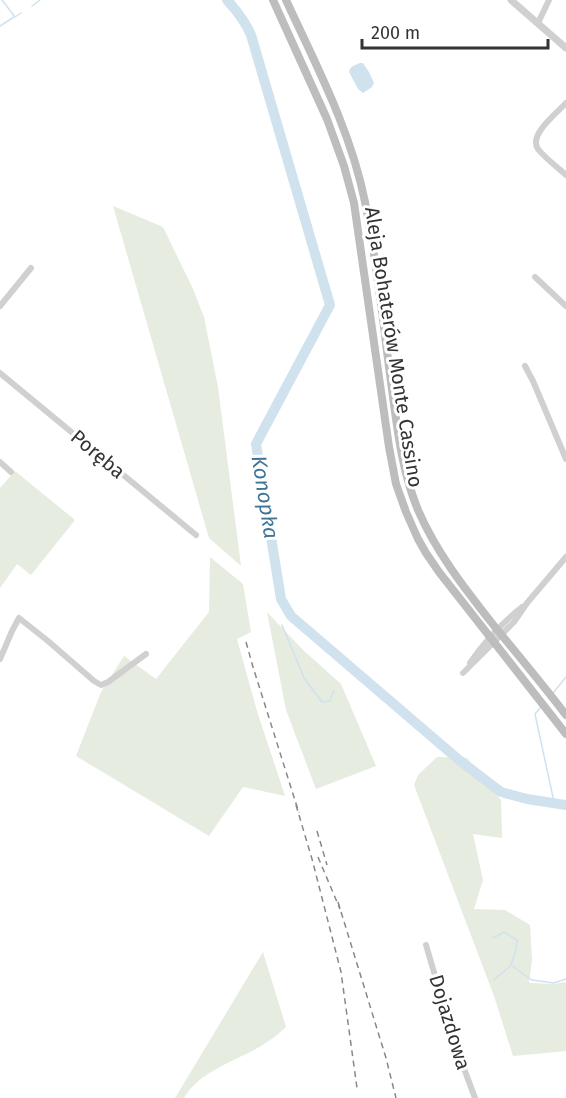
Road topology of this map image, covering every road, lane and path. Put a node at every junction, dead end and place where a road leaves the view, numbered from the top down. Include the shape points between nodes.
1 (273, 0) edge
2 (286, 0) edge
3 (511, 0) edge
4 (549, 0) edge
5 (538, 23) junction
6 (566, 48) edge
7 (566, 103) edge
8 (566, 175) edge
9 (31, 268) dead end
10 (535, 277) dead end
11 (0, 306) edge
12 (566, 306) edge
13 (525, 366) dead end
14 (0, 373) edge
15 (566, 459) edge
16 (0, 462) edge
17 (11, 472) dead end
18 (196, 535) dead end
19 (566, 557) edge
20 (499, 632) junction
21 (492, 639) junction
22 (146, 654) dead end
23 (0, 658) edge
24 (566, 716) edge
25 (566, 734) edge
26 (426, 945) dead end
27 (475, 1098) edge

1 - 21 main road, Aleja Bohaterów Monte Cassino via 327,119 354,203 399,493 426,553
2 - 20 main road, Aleja Bohaterów Monte Cassino via 338,114 365,201 408,481 444,560
3 - 5 street
4 - 5 street
5 - 6 street
7 - 8 street via 535,141 538,149
9 - 11 street
10 - 12 street
13 - 15 street
14 - 18 street, Poręba
16 - 17 street
19 - 20 street via 514,622
20 - 21 street
20 - 24 main road, Aleja Bohaterów Monte Cassino
21 - 21 street via 479,650 463,673
21 - 25 main road, Aleja Bohaterów Monte Cassino
22 - 23 street via 101,685 19,618
26 - 27 street, Dojazdowa

